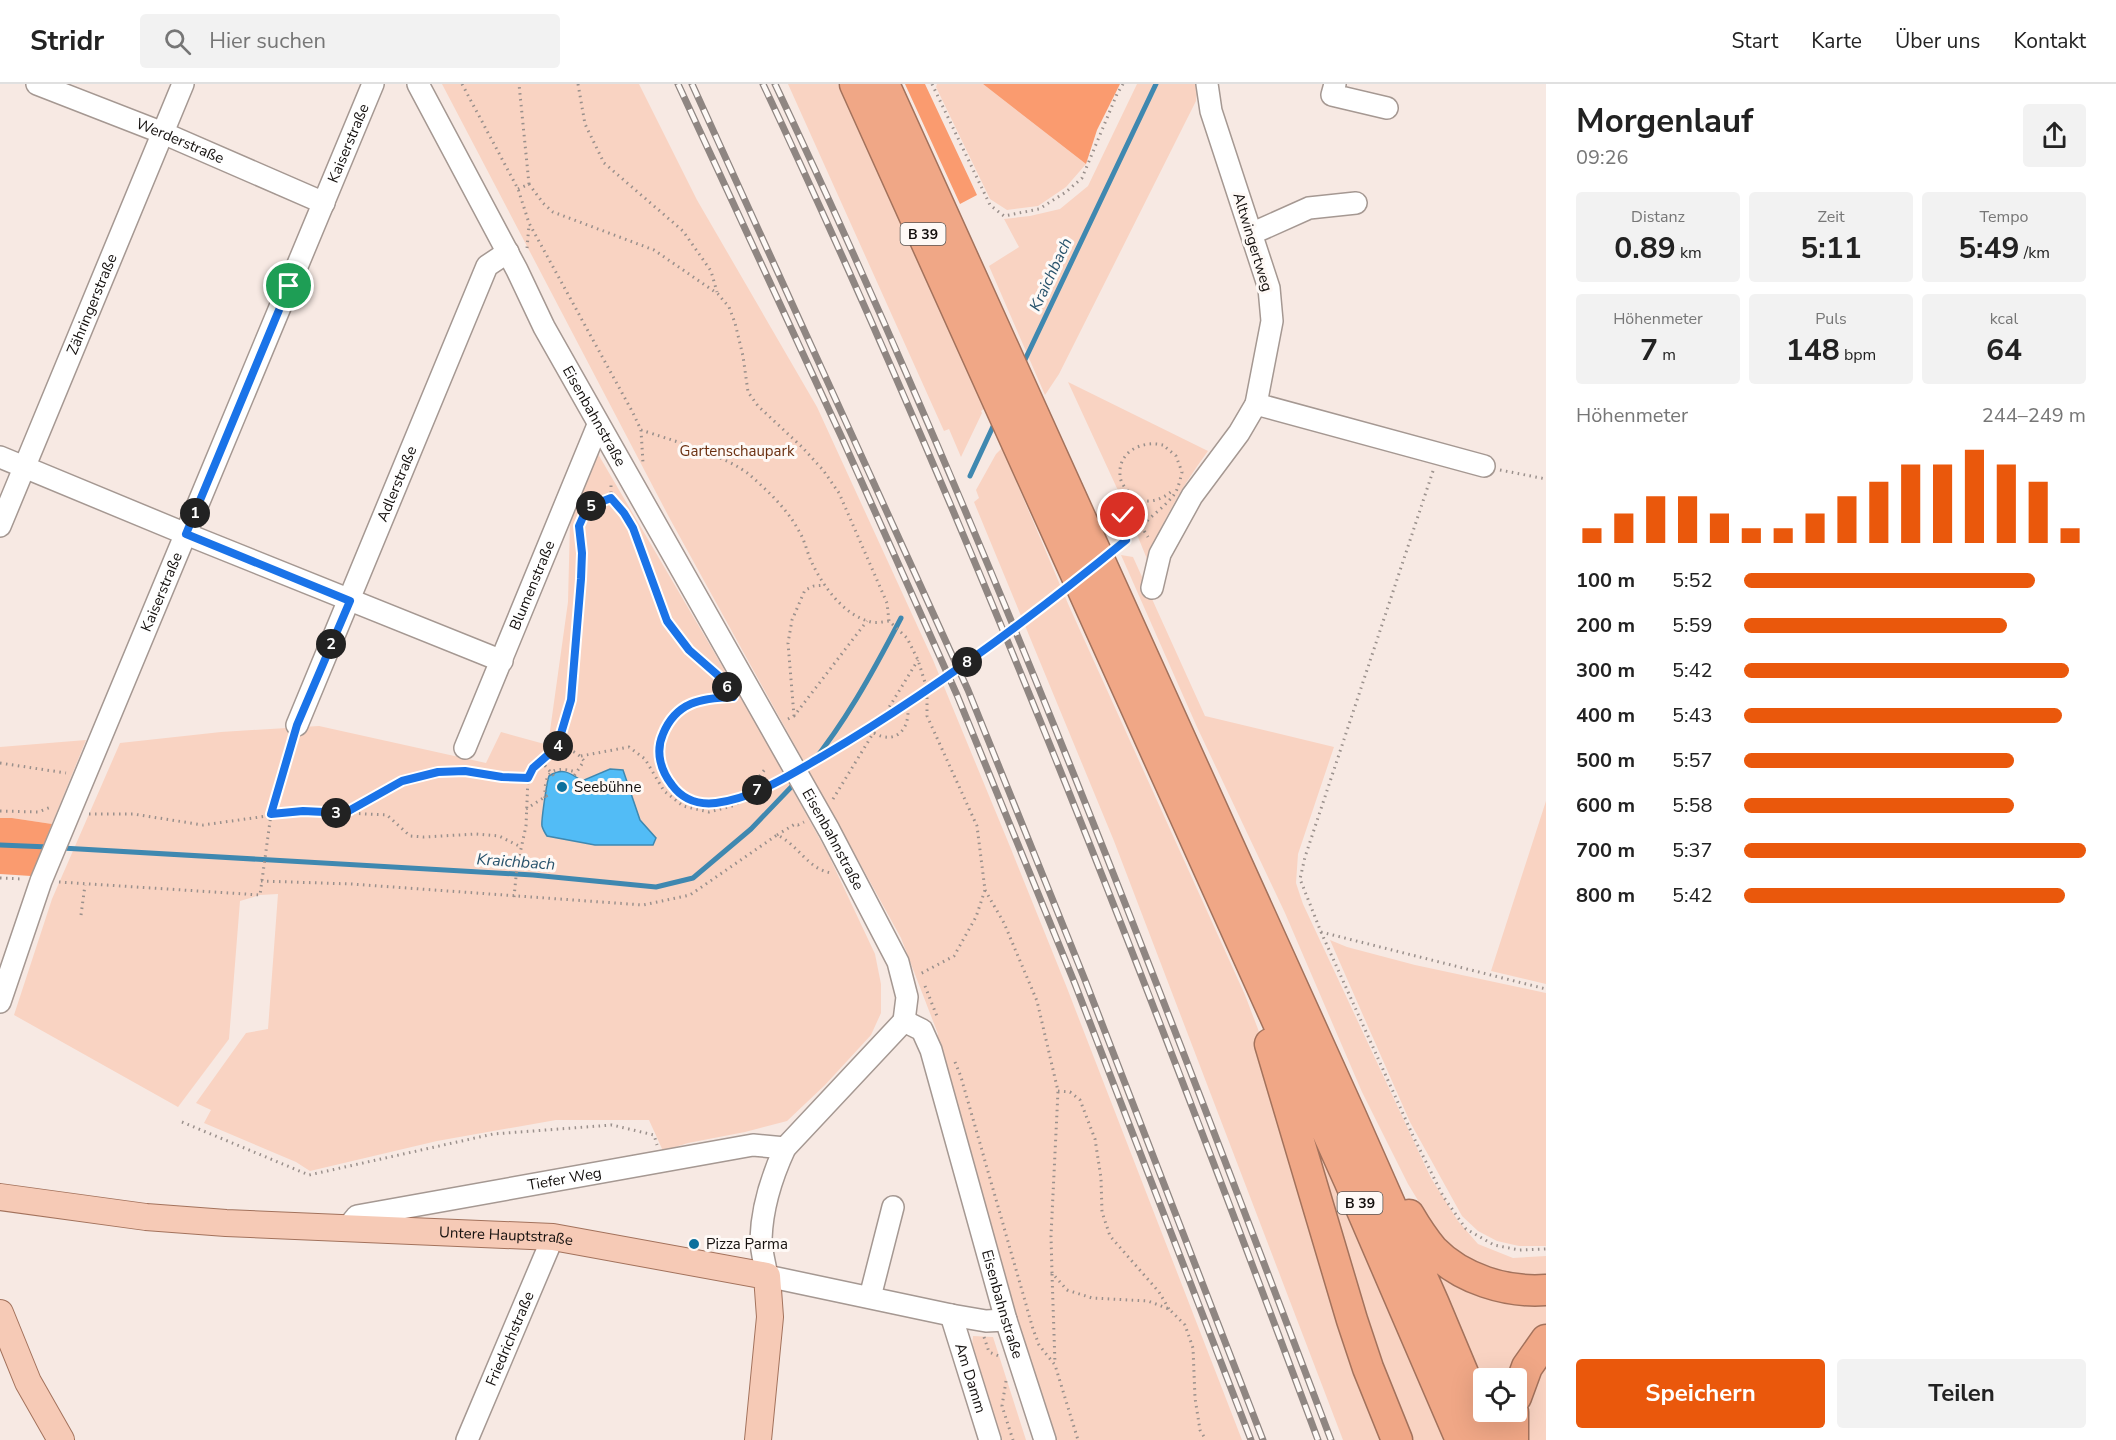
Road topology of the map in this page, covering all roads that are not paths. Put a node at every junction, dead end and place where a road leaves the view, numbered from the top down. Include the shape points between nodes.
1 (37, 84) edge
2 (183, 84) edge
3 (373, 84) edge
4 (418, 84) edge
5 (855, 84) edge
6 (884, 84) edge
7 (1207, 84) edge
8 (1331, 85) edge
9 (1387, 108) dead end
10 (163, 133) junction
11 (324, 202) junction
12 (1356, 203) dead end
13 (1252, 233) junction
14 (508, 252) junction
15 (1256, 404) junction
16 (598, 425) junction
17 (0, 457) edge
18 (1484, 466) road end
19 (23, 468) junction
20 (0, 526) edge
21 (186, 534) junction
22 (1152, 588) dead end
23 (350, 601) junction
24 (502, 661) junction
25 (297, 725) road end
26 (465, 748) dead end
27 (1254, 968) junction
28 (0, 1002) edge
29 (904, 1021) junction
30 (1350, 1114) junction
31 (785, 1148) junction
32 (0, 1197) edge
33 (893, 1207) dead end
34 (348, 1227) junction
35 (553, 1237) junction
36 (767, 1276) junction
37 (1546, 1290) edge
38 (870, 1297) junction
39 (0, 1313) edge
40 (951, 1315) junction
41 (1006, 1320) junction
42 (1546, 1340) edge
43 (1527, 1368) edge
44 (1513, 1422) edge
45 (61, 1440) edge
46 (467, 1440) edge
47 (758, 1440) edge
48 (990, 1440) edge
49 (1045, 1440) edge
50 (1397, 1440) edge
51 (1461, 1440) edge
52 (1491, 1440) edge
53 (1513, 1440) edge

1 - 10 street, Werderstraße
2 - 10 street, Zähringerstraße
3 - 11 street, Kaiserstraße
4 - 14 street, Eisenbahnstraße
5 - 27 highway, B 39
6 - 30 highway, B 39
7 - 13 street, Altwingertweg via 1211,111
8 - 9 street via 1332,95
10 - 11 street, Werderstraße
10 - 19 street, Zähringerstraße
11 - 21 street, Kaiserstraße
12 - 13 street via 1309,208
13 - 15 street, Altwingertweg via 1269,288 1272,321
14 - 16 street, Eisenbahnstraße
14 - 23 street, Adlerstraße via 486,266
15 - 18 street
15 - 22 street, Altwingertweg via 1192,496 1160,554
16 - 24 street, Blumenstraße
16 - 29 street, Eisenbahnstraße via 817,808 898,962 907,997
17 - 19 street
19 - 20 street, Zähringerstraße
19 - 21 street
21 - 23 street
21 - 28 street, Kaiserstraße via 41,880
23 - 24 street
23 - 25 street, Adlerstraße
24 - 26 street, Blumenstraße
27 - 50 highway via 1262,1018 1332,1254 1368,1368
27 - 51 highway, B 39
29 - 31 street
29 - 41 street, Eisenbahnstraße via 922,1030 931,1050
30 - 37 highway via 1421,1234 1446,1262 1486,1283
30 - 52 highway, B 39
31 - 34 street, Tiefer Weg via 753,1145 662,1160 357,1216
31 - 36 street via 773,1174 766,1204 761,1240
32 - 34 main road, Untere Hauptstraße via 146,1217
33 - 38 street
34 - 35 main road, Untere Hauptstraße
35 - 36 main road, Untere Hauptstraße
35 - 46 street, Friedrichstraße
36 - 38 street, Untere Hauptstraße
36 - 47 main road via 770,1317
38 - 40 street, Untere Hauptstraße
39 - 45 main road via 28,1382
40 - 41 street, Untere Hauptstraße
40 - 48 street, Am Damm
41 - 49 street, Eisenbahnstraße
42 - 43 highway
44 - 53 highway

